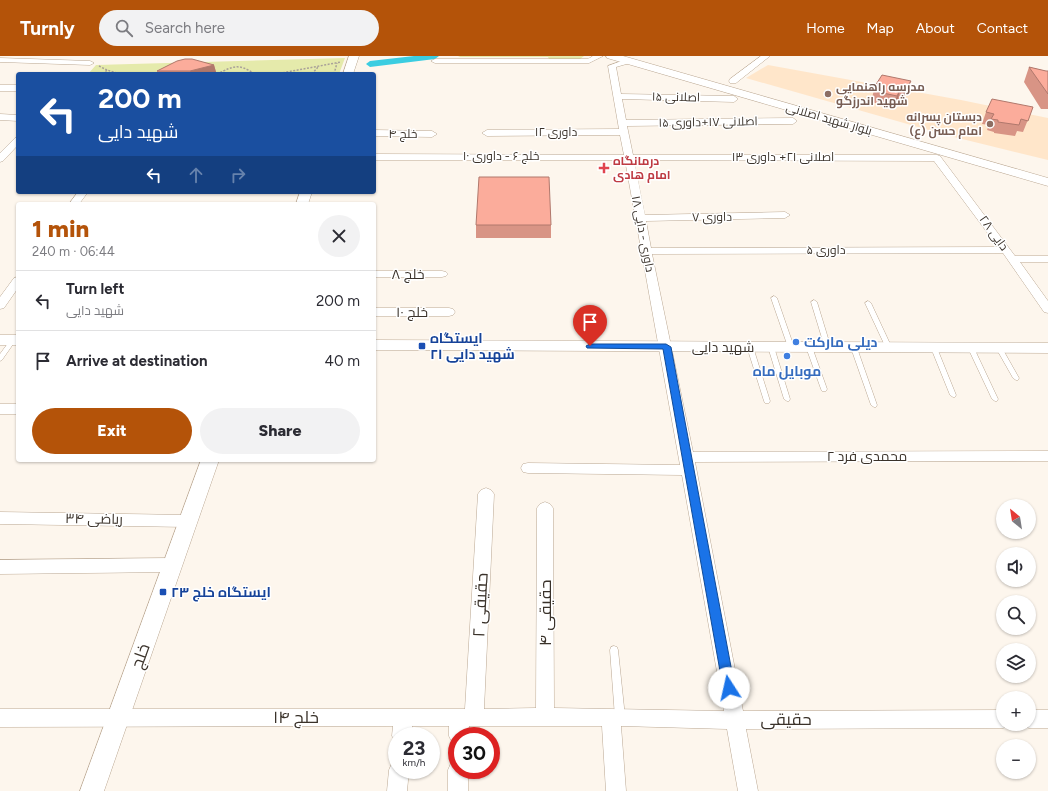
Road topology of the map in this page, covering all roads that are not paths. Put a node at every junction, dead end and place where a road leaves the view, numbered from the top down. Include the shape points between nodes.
1 (97, 56) edge
2 (600, 56) edge
3 (611, 56) edge
4 (647, 56) edge
5 (354, 58) edge
6 (767, 58) edge
7 (0, 60) edge
8 (435, 61) dead end
9 (627, 61) junction
10 (90, 63) junction
11 (82, 72) edge
12 (349, 72) edge
13 (733, 81) junction
14 (0, 88) edge
15 (16, 88) edge
16 (618, 96) junction
17 (734, 99) dead end
18 (0, 117) edge
19 (16, 118) edge
20 (793, 121) dead end
21 (624, 128) junction
22 (487, 133) dead end
23 (376, 134) edge
24 (432, 134) dead end
25 (16, 142) edge
26 (976, 149) dead end
27 (3, 152) edge
28 (16, 152) edge
29 (629, 156) junction
30 (376, 157) edge
31 (937, 158) joint
32 (0, 159) edge
33 (1048, 182) edge
34 (785, 215) dead end
35 (640, 218) junction
36 (646, 251) junction
37 (1009, 255) junction
38 (1048, 259) edge
39 (376, 274) edge
40 (442, 274) dead end
41 (16, 283) edge
42 (774, 298) dead end
43 (814, 302) dead end
44 (868, 303) dead end
45 (0, 305) edge
46 (1048, 309) edge
47 (376, 312) edge
48 (449, 312) dead end
49 (10, 340) edge
50 (376, 346) edge
51 (666, 347) junction
52 (750, 347) junction
53 (771, 347) junction
54 (791, 347) junction
55 (809, 347) junction
56 (828, 348) junction
57 (854, 348) junction
58 (889, 348) junction
59 (934, 348) junction
60 (971, 348) junction
61 (999, 348) junction
62 (1048, 348) edge
63 (0, 359) edge
64 (1016, 378) dead end
65 (824, 389) dead end
66 (954, 395) dead end
67 (787, 399) dead end
68 (995, 399) dead end
69 (767, 400) dead end
70 (874, 405) dead end
71 (0, 409) edge
72 (16, 409) edge
73 (1048, 456) edge
74 (209, 462) edge
75 (688, 464) junction
76 (528, 468) dead end
77 (486, 494) dead end
78 (545, 508) dead end
79 (0, 518) edge
80 (188, 520) junction
81 (172, 565) junction
82 (0, 567) edge
83 (614, 650) dead end
84 (403, 717) junction
85 (466, 717) junction
86 (545, 717) junction
87 (616, 717) junction
88 (0, 718) edge
89 (118, 718) junction
90 (996, 719) edge
91 (1036, 719) edge
92 (1048, 719) edge
93 (735, 720) junction
94 (402, 727) edge
95 (462, 727) edge
96 (398, 779) edge
97 (458, 779) edge
98 (92, 791) edge
99 (397, 791) edge
100 (458, 791) edge
101 (616, 791) edge
102 (748, 791) edge

1 - 10 street
2 - 8 street via 589,61
3 - 9 main road, بلوار شهید اصلانی
4 - 13 main road, بلوار شهید اصلانی
5 - 12 street
6 - 13 street
7 - 10 street
9 - 16 street, داوری - دایی ۱۸ via 612,66
9 - 33 main road, بلوار شهید اصلانی
10 - 11 street
13 - 26 main road, بلوار شهید اصلانی
14 - 15 street
16 - 17 street, اصلانی ۱۵
16 - 21 street, داوری - دایی ۱۸
18 - 19 street
20 - 21 street, اصلانی ۱۷+داوری ۱۵
21 - 22 street, داوری ۱۲
21 - 29 street, داوری - دایی ۱۸
23 - 24 street, خلج ۴
25 - 27 street
27 - 28 street
27 - 32 street
29 - 30 street, خلج ۶ - داوری ۱۰
29 - 31 street, اصلانی ۲۱+ داوری ۱۳
29 - 35 street, داوری - دایی ۱۸
31 - 37 street, دایی ۲۸
34 - 35 street, داوری ۷
35 - 36 street, داوری - دایی ۱۸
36 - 37 street, داوری ۵
36 - 51 street, داوری - دایی ۱۸
37 - 38 street, داوری ۵
37 - 46 street, دایی ۲۸
39 - 40 street, خلج ۸
41 - 45 street
42 - 54 lane
43 - 56 lane
44 - 58 lane
47 - 48 street, خلج ۱۰
49 - 63 lane
50 - 51 street, شهید دایی
51 - 52 street, شهید دایی
51 - 75 street, داوری - دایی ۱۸
52 - 53 street, شهید دایی
52 - 69 lane
53 - 54 street, شهید دایی
53 - 67 lane
54 - 55 street, شهید دایی
55 - 56 street, شهید دایی
55 - 65 lane
56 - 57 street, شهید دایی
57 - 58 street, شهید دایی
57 - 70 lane
58 - 59 street, شهید دایی
59 - 60 street, شهید دایی
59 - 66 lane
60 - 61 street, شهید دایی
60 - 68 lane
61 - 62 street, شهید دایی
61 - 64 lane
71 - 72 street
73 - 75 street, محمدی فرد ۲
74 - 80 street, خلج
75 - 76 street, محمدی فرد ۲
75 - 93 street, داوری - دایی ۱۸
77 - 85 street, حقیقی ۲
78 - 86 street, حقیقی ۴
79 - 80 street, ریاضی ۳۴
80 - 81 street, خلج
81 - 82 street
81 - 89 street, خلج
83 - 87 lane
84 - 85 street, خلج ۱۴
84 - 89 street, خلج ۱۴
84 - 94 street
85 - 86 street, حقیقی
85 - 95 street, حقیقی ۲
86 - 87 street, حقیقی
87 - 93 street, حقیقی
87 - 101 street
88 - 89 street, خلج ۱۴
89 - 98 street, خلج
90 - 93 street, حقیقی
91 - 92 street
93 - 102 street, داوری - دایی ۱۸
96 - 99 street
97 - 100 street

